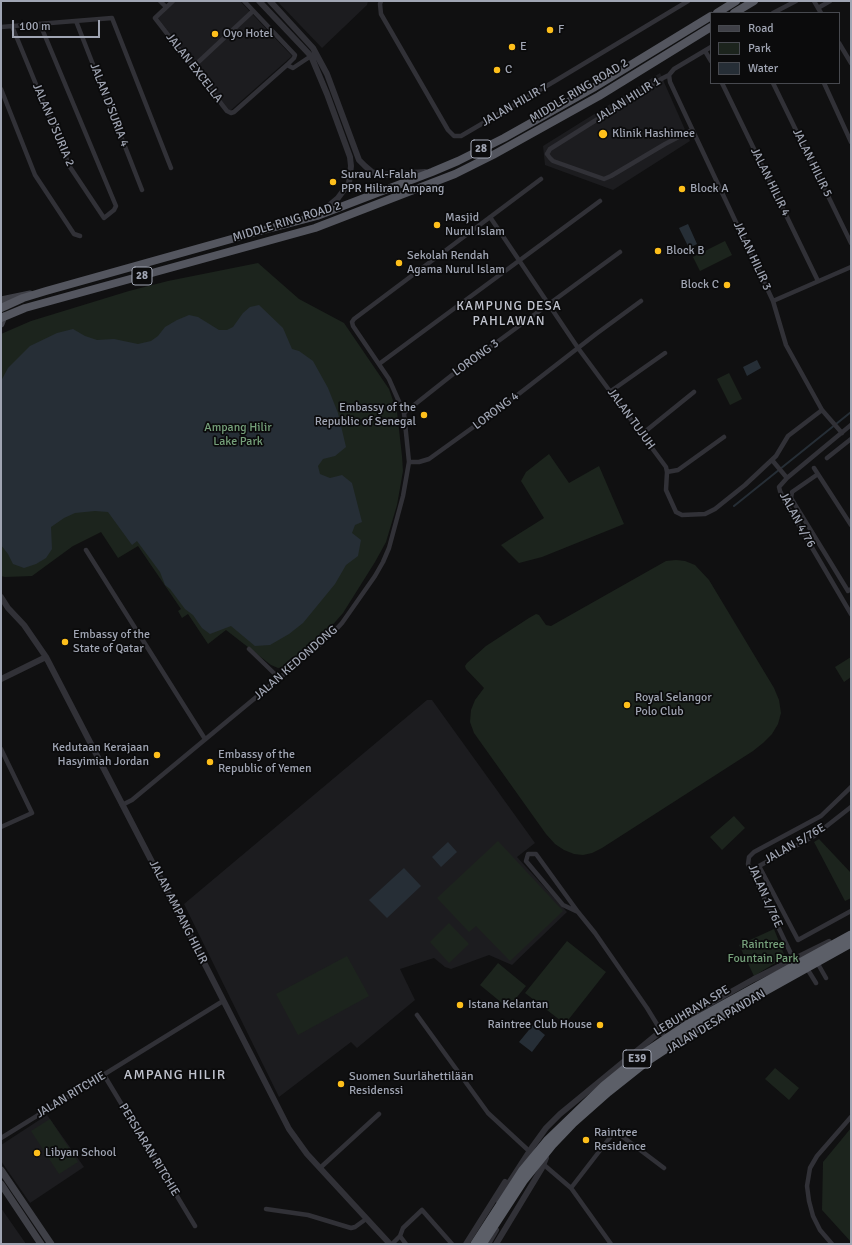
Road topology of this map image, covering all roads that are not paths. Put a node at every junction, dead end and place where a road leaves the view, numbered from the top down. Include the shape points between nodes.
1 (160, 1) edge
2 (173, 1) edge
3 (244, 1) edge
4 (259, 1) edge
5 (270, 1) edge
6 (381, 1) edge
7 (688, 1) edge
8 (726, 1) edge
9 (736, 1) edge
10 (754, 1) edge
11 (796, 1) edge
12 (814, 1) edge
13 (830, 1) edge
14 (166, 7) junction
15 (818, 8) junction
16 (253, 11) junction
17 (718, 12) edge
18 (733, 12) edge
19 (736, 12) edge
20 (775, 12) edge
21 (820, 12) edge
22 (710, 17) edge
23 (76, 21) junction
24 (40, 24) junction
25 (12, 26) junction
26 (1, 27) edge
27 (710, 28) edge
28 (840, 45) edge
29 (710, 48) edge
30 (705, 51) junction
31 (311, 56) junction
32 (710, 59) edge
33 (851, 63) edge
34 (287, 65) junction
35 (193, 67) junction
36 (669, 75) junction
37 (722, 84) edge
38 (773, 84) edge
39 (824, 84) edge
40 (1, 89) edge
41 (692, 130) junction
42 (851, 142) edge
43 (171, 168) dead end
44 (432, 172) junction
45 (541, 179) dead end
46 (142, 190) dead end
47 (600, 201) dead end
48 (317, 216) junction
49 (490, 217) junction
50 (80, 236) dead end
51 (851, 243) edge
52 (620, 252) dead end
53 (520, 261) junction
54 (851, 267) edge
55 (818, 281) junction
56 (46, 291) junction
57 (1, 300) edge
58 (641, 301) dead end
59 (773, 301) junction
60 (548, 304) junction
61 (1, 308) edge
62 (2, 319) edge
63 (578, 348) junction
64 (665, 353) dead end
65 (379, 364) junction
66 (611, 391) junction
67 (694, 392) dead end
68 (822, 410) junction
69 (404, 412) junction
70 (851, 425) edge
71 (842, 433) junction
72 (642, 434) junction
73 (724, 437) dead end
74 (851, 439) edge
75 (827, 458) dead end
76 (772, 460) junction
77 (409, 462) junction
78 (814, 468) dead end
79 (667, 472) junction
80 (818, 474) junction
81 (787, 478) junction
82 (851, 525) edge
83 (86, 550) dead end
84 (849, 590) edge
85 (1, 597) edge
86 (851, 614) edge
87 (249, 649) dead end
88 (46, 657) junction
89 (279, 678) junction
90 (1, 679) edge
91 (205, 739) junction
92 (1, 749) edge
93 (851, 788) edge
94 (122, 805) junction
95 (851, 807) edge
96 (1, 827) edge
97 (578, 912) junction
98 (851, 912) edge
99 (851, 930) edge
100 (851, 936) edge
101 (851, 944) edge
102 (794, 960) junction
103 (818, 964) junction
104 (808, 970) junction
105 (826, 978) dead end
106 (816, 983) dead end
107 (223, 1001) junction
108 (417, 1015) dead end
109 (661, 1031) junction
110 (671, 1047) junction
111 (104, 1075) junction
112 (379, 1114) dead end
113 (851, 1117) edge
114 (1, 1138) edge
115 (530, 1148) junction
116 (544, 1161) junction
117 (320, 1168) junction
118 (664, 1168) dead end
119 (1, 1170) edge
120 (1, 1184) edge
121 (571, 1188) junction
122 (266, 1209) dead end
123 (366, 1219) junction
124 (195, 1226) dead end
125 (402, 1241) edge
126 (41, 1244) edge
127 (51, 1244) edge
128 (391, 1244) edge
129 (452, 1244) edge
130 (466, 1244) edge
131 (471, 1244) edge
132 (475, 1244) edge
133 (482, 1244) edge
134 (488, 1244) edge
135 (496, 1244) edge
136 (612, 1244) edge
137 (830, 1244) edge

1 - 14 street
2 - 14 street, JALAN EXCELLA
3 - 16 street
4 - 31 street
5 - 44 street via 313,48 327,74 359,160 372,172 381,175
6 - 7 street, JALAN HILIR 7 via 381,14 448,130 454,136 461,136
8 - 18 street
9 - 17 highway
10 - 19 highway
11 - 20 street
12 - 15 street
13 - 15 street
14 - 35 street, JALAN EXCELLA via 155,18
15 - 21 street
16 - 34 street via 295,55
16 - 35 street
22 - 44 highway, MIDDLE RING ROAD 2 / 28 via 593,88 504,138
23 - 24 street
23 - 43 street via 112,18
23 - 46 street, JALAN D'SURIA 4
24 - 25 street
24 - 25 street, JALAN D'SURIA 2 via 116,206 104,218 70,167
25 - 26 street
27 - 62 highway, MIDDLE RING ROAD 2 / 28 via 599,96 493,156 455,174 315,228 25,308
28 - 33 street
29 - 30 street, JALAN HILIR 1
30 - 32 street
30 - 36 street, JALAN HILIR 1 via 674,69
31 - 34 street, JALAN EXCELLA via 293,68
31 - 48 street via 330,101 351,166 349,183 344,191
34 - 35 street, JALAN EXCELLA via 231,113
36 - 41 street, JALAN HILIR 3
36 - 41 street, JALAN HILIR 1 via 550,149 547,154 553,161 604,179
37 - 55 street, JALAN HILIR 4
38 - 51 street, JALAN HILIR 5
39 - 42 street
40 - 50 street via 36,175 74,234
41 - 59 street, JALAN HILIR 3
44 - 48 highway, MIDDLE RING ROAD 2 / 28
45 - 49 street
47 - 53 street
48 - 56 highway, MIDDLE RING ROAD 2 / 28
49 - 53 street, JALAN TUJUH
49 - 65 street, JALAN KEDONDONG via 354,319 353,326
52 - 60 street, LORONG 3
53 - 60 street, JALAN TUJUH
53 - 65 street
54 - 55 street
55 - 59 street
56 - 57 main road
56 - 61 highway, MIDDLE RING ROAD 2 / 28
58 - 63 street, LORONG 4
59 - 68 street, JALAN HILIR 3 via 786,345
60 - 63 street, JALAN TUJUH
60 - 69 street, LORONG 3
63 - 66 street, JALAN TUJUH
63 - 77 street, LORONG 4 via 429,460
64 - 66 street
65 - 69 street, JALAN KEDONDONG
66 - 72 street, JALAN TUJUH
67 - 72 street
68 - 71 street, JALAN HILIR 3
68 - 76 street via 788,436
69 - 77 street, JALAN KEDONDONG
70 - 71 street, JALAN 4/76
71 - 81 street, JALAN 4/76
72 - 79 street, JALAN TUJUH
73 - 79 street via 678,470
74 - 75 street
76 - 79 street via 727,500 705,514 682,515 676,512 666,490
76 - 81 street
77 - 89 street, JALAN KEDONDONG via 389,548 383,562 330,636
78 - 80 street
80 - 82 street
80 - 84 street via 792,492 791,498
81 - 86 street, JALAN 4/76 via 781,483 780,491
83 - 91 street
85 - 88 street, JALAN AMPANG HILIR
87 - 89 street
88 - 90 street
88 - 94 street, JALAN AMPANG HILIR
89 - 91 street, JALAN KEDONDONG
91 - 94 street, JALAN KEDONDONG via 132,800
92 - 96 street via 32,813
93 - 102 street, JALAN 1/76E via 821,816 749,857 748,864
94 - 107 street, JALAN AMPANG HILIR
95 - 98 street, JALAN 5/76E via 814,836 759,866 798,940
97 - 97 street via 563,905 526,861 528,854 536,854
97 - 109 street
99 - 102 street
100 - 132 highway, LEBUHRAYA SPE / E39 via 687,1025 642,1055 604,1086 527,1164
101 - 103 street, JALAN DESA PANDAN
101 - 133 highway, LEBUHRAYA SPE / E39 via 691,1032 647,1061 608,1092 552,1145 523,1181
102 - 109 street via 754,979
103 - 104 street, JALAN DESA PANDAN
103 - 105 street
104 - 106 street
104 - 110 street, JALAN DESA PANDAN
107 - 111 street, JALAN RITCHIE
107 - 117 street, JALAN AMPANG HILIR via 281,1116 297,1141
108 - 115 street via 488,1113
109 - 110 street
109 - 115 street via 560,1114
110 - 116 street, JALAN DESA PANDAN via 581,1120 562,1138
111 - 114 street, JALAN RITCHIE
111 - 124 street, PERSIARAN RITCHIE
112 - 117 street
113 - 137 street via 817,1156 810,1168 807,1186 813,1216
115 - 130 street
115 - 131 street
116 - 121 street
116 - 134 street, JALAN DESA PANDAN via 540,1163
116 - 135 street
117 - 123 street, JALAN AMPANG HILIR
118 - 121 street via 616,1131
119 - 127 main road
120 - 126 main road
121 - 136 street
122 - 123 street via 308,1215 351,1228
123 - 128 street, JALAN AMPANG HILIR
125 - 128 street
125 - 129 street via 403,1228 422,1210

